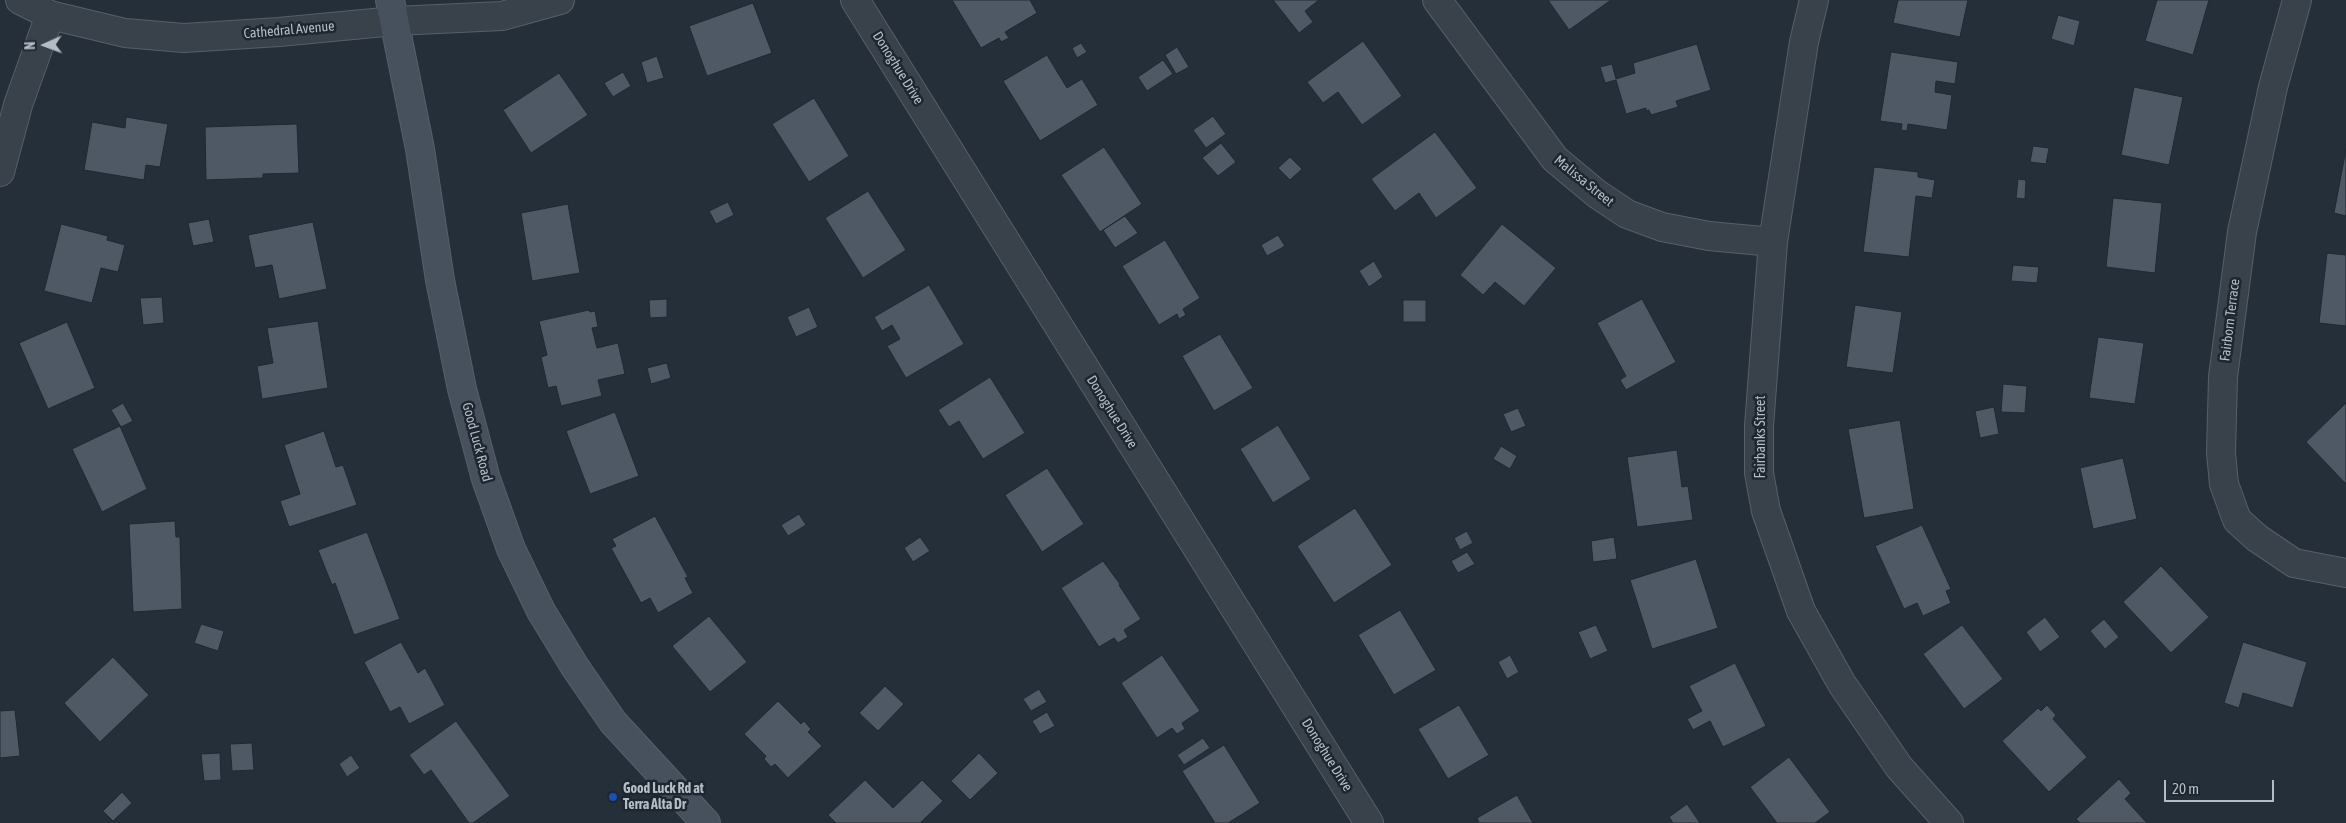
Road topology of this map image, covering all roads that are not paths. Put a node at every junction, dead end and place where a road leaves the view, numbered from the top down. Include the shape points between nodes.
1 (20, 0) edge
2 (560, 0) edge
3 (855, 0) edge
4 (1438, 0) edge
5 (1814, 0) edge
6 (2297, 0) edge
7 (393, 11) edge
8 (50, 15) junction
9 (0, 172) edge
10 (1773, 242) junction
11 (2346, 573) edge
12 (706, 823) edge
13 (1369, 823) edge
14 (1949, 823) edge

1 - 8 street, Cathedral Avenue
2 - 7 street, Cathedral Avenue via 502,16
3 - 13 street, Donoghue Drive
4 - 10 street, Malissa Street via 1555,158 1597,194 1627,214 1662,227 1709,236
5 - 10 street, Fairbanks Street via 1804,42
6 - 11 street, Fairborn Terrace via 2273,87 2242,232 2223,377 2221,453 2224,484 2237,520 2294,563
7 - 8 street, Cathedral Avenue via 184,38 125,33
7 - 12 main road, Good Luck Road via 462,389 486,480 511,549 541,611 613,722
8 - 9 street via 18,105
10 - 14 street, Fairbanks Street via 1759,426 1759,473 1766,511 1801,611 1842,684 1899,767

